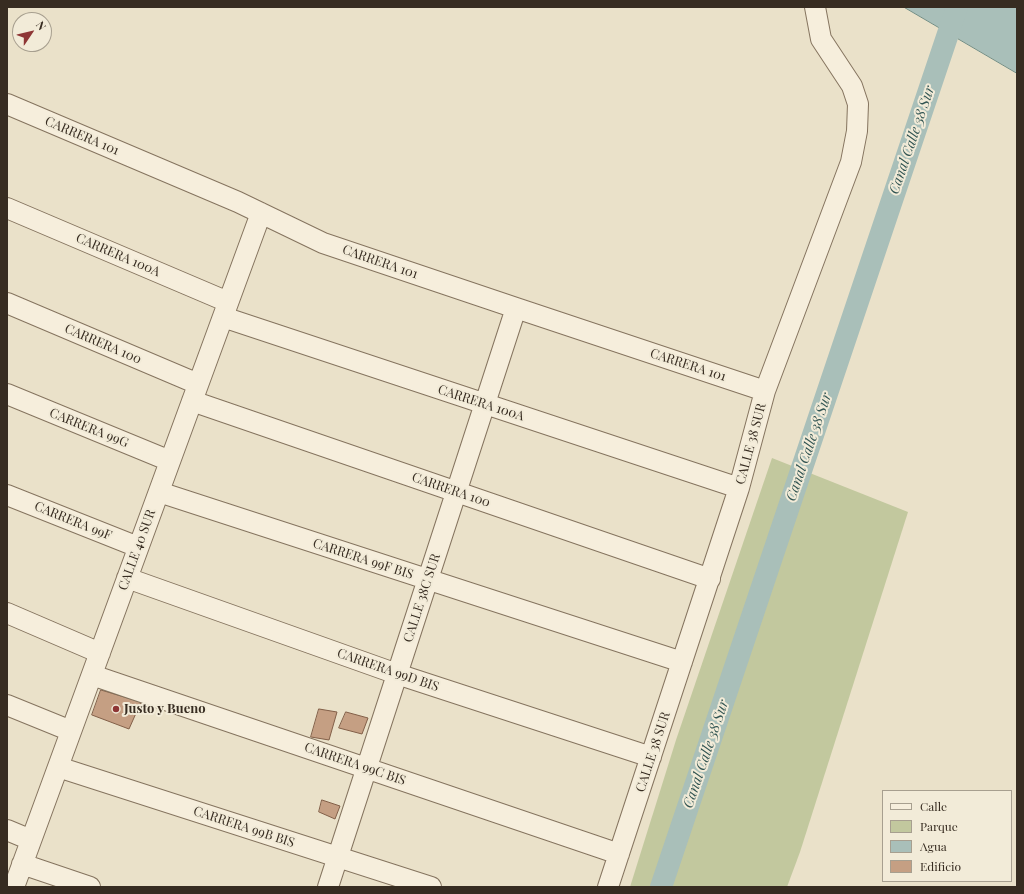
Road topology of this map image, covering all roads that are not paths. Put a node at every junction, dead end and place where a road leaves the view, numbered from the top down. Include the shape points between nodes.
1 (815, 7) edge
2 (7, 104) edge
3 (7, 208) edge
4 (261, 213) junction
5 (7, 303) edge
6 (516, 308) junction
7 (226, 310) junction
8 (765, 391) junction
9 (195, 393) junction
10 (7, 394) edge
11 (485, 404) junction
12 (170, 461) junction
13 (739, 488) junction
14 (159, 492) junction
15 (456, 492) junction
16 (7, 495) edge
17 (138, 547) junction
18 (127, 578) junction
19 (710, 579) junction
20 (428, 580) junction
21 (7, 613) edge
22 (100, 653) junction
23 (682, 662) junction
24 (397, 674) junction
25 (92, 675) junction
26 (7, 705) edge
27 (71, 731) junction
28 (651, 758) junction
29 (58, 767) junction
30 (366, 768) junction
31 (7, 830) edge
32 (31, 840) junction
33 (619, 854) junction
34 (337, 857) junction
35 (22, 864) junction
36 (14, 887) edge
37 (90, 887) edge
38 (328, 887) edge
39 (431, 887) edge
40 (608, 887) edge

1 - 8 street, CALLE 38 SUR via 821,39 852,86 858,104 857,131 851,162
2 - 4 street, CARRERA 101
3 - 7 street, CARRERA 100A
4 - 6 street, CARRERA 101 via 323,243
4 - 7 street, CALLE 40 SUR
5 - 9 street, CARRERA 100
6 - 8 street, CARRERA 101
6 - 11 street, CALLE 38C SUR
7 - 9 street, CALLE 40 SUR
7 - 11 street, CARRERA 100A
8 - 13 street, CALLE 38 SUR
9 - 12 street, CALLE 40 SUR
9 - 15 street, CARRERA 100
10 - 12 street, CARRERA 99G
11 - 13 street, CARRERA 100A
11 - 15 street, CALLE 38C SUR
12 - 14 street, CALLE 40 SUR
13 - 19 street, CALLE 38 SUR
14 - 17 street, CALLE 40 SUR
14 - 20 street, CARRERA 99F BIS
15 - 19 street, CARRERA 100
15 - 20 street, CALLE 38C SUR
16 - 17 street, CARRERA 99F
17 - 18 street, CALLE 40 SUR
18 - 22 street, CALLE 40 SUR
18 - 24 street, CARRERA 99D BIS
19 - 23 street, CALLE 38 SUR
20 - 23 street, CARRERA 99F BIS
20 - 24 street, CALLE 38C SUR
21 - 22 street
22 - 25 street, CALLE 40 SUR
23 - 28 street, CALLE 38 SUR
24 - 28 street, CARRERA 99D BIS
24 - 30 street, CALLE 38C SUR
25 - 27 street, CALLE 40 SUR
25 - 30 street, CARRERA 99C BIS
26 - 27 street
27 - 29 street, CALLE 40 SUR
28 - 33 street, CALLE 38 SUR
29 - 32 street, CALLE 40 SUR
29 - 34 street, CARRERA 99B BIS
30 - 33 street, CARRERA 99C BIS
30 - 34 street, CALLE 38C SUR
31 - 32 street
32 - 35 street, CALLE 40 SUR
33 - 40 street, CALLE 38 SUR
34 - 38 street, CALLE 38C SUR
34 - 39 street, CARRERA 99B BIS
35 - 36 street, CALLE 40 SUR
35 - 37 street

